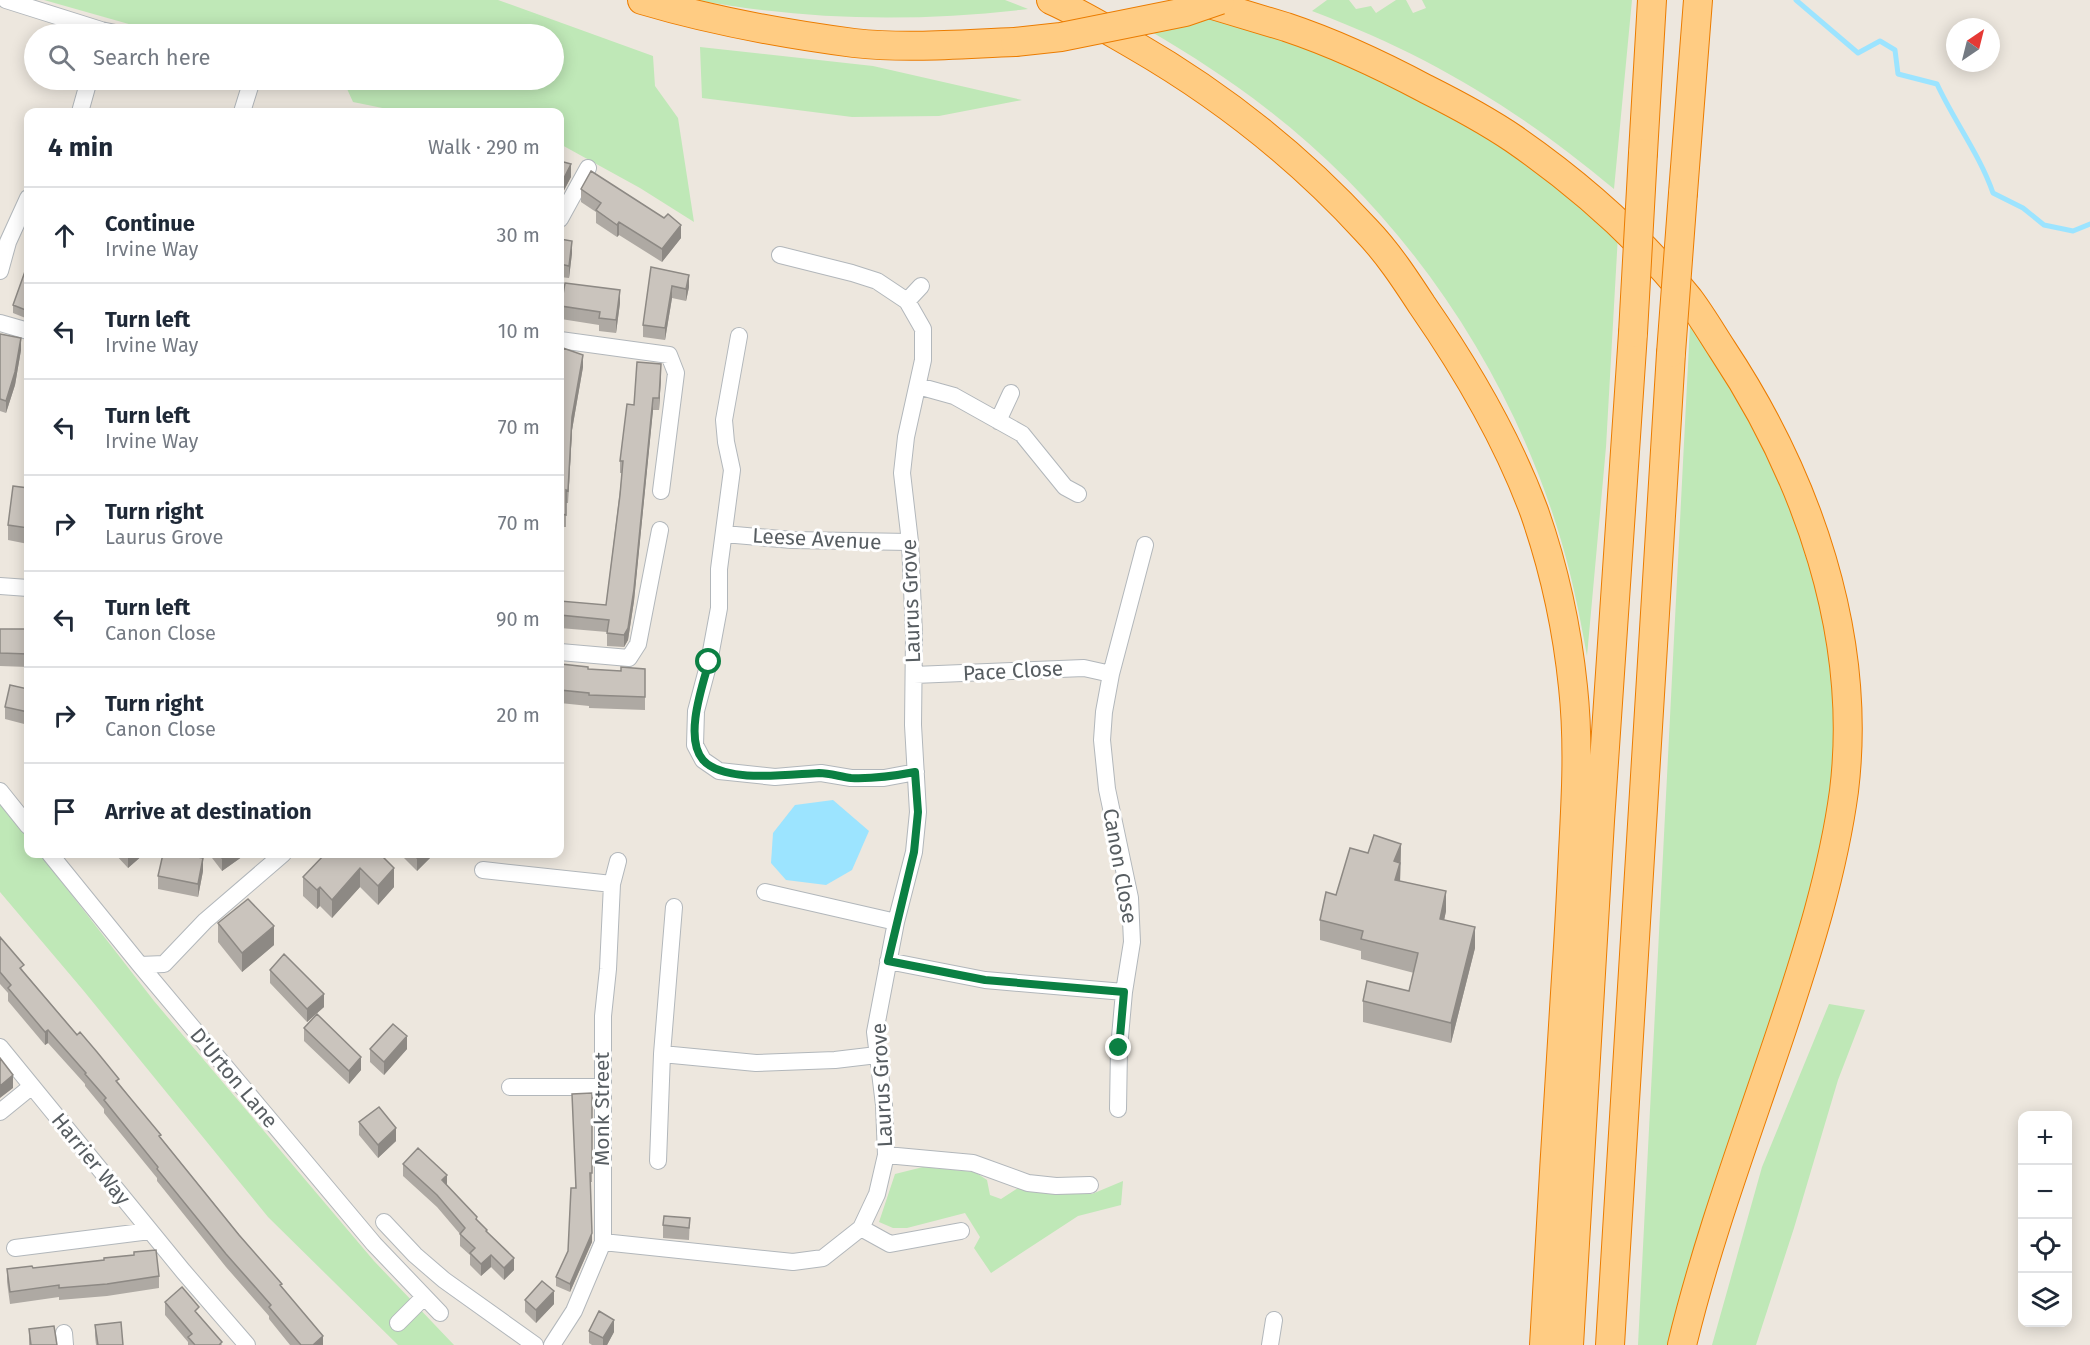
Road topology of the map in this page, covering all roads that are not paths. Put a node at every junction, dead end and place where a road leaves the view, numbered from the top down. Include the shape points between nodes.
1 (6, 0) edge
2 (642, 0) edge
3 (1051, 0) edge
4 (1196, 0) edge
5 (1220, 0) edge
6 (1652, 0) edge
7 (1698, 0) edge
8 (77, 24) edge
9 (86, 90) edge
10 (249, 90) edge
11 (81, 108) edge
12 (243, 108) edge
13 (588, 168) dead end
14 (24, 207) edge
15 (564, 212) edge
16 (780, 255) dead end
17 (0, 271) edge
18 (921, 286) dead end
19 (907, 301) junction
20 (0, 323) edge
21 (24, 330) edge
22 (739, 336) dead end
23 (564, 341) edge
24 (918, 386) junction
25 (1011, 393) dead end
26 (998, 421) junction
27 (662, 491) dead end
28 (1078, 494) dead end
29 (660, 530) dead end
30 (724, 534) junction
31 (910, 542) junction
32 (1145, 545) dead end
33 (0, 586) edge
34 (24, 588) edge
35 (564, 652) edge
36 (1111, 674) junction
37 (914, 675) junction
38 (915, 772) junction
39 (0, 791) edge
40 (24, 821) edge
41 (53, 858) edge
42 (278, 858) edge
43 (618, 861) dead end
44 (483, 870) dead end
45 (612, 884) junction
46 (765, 892) dead end
47 (674, 907) dead end
48 (896, 922) junction
49 (888, 961) junction
50 (140, 965) junction
51 (1124, 992) junction
52 (0, 1047) edge
53 (662, 1054) junction
54 (877, 1055) junction
55 (32, 1086) junction
56 (510, 1087) dead end
57 (602, 1087) junction
58 (1118, 1109) dead end
59 (0, 1112) edge
60 (886, 1155) junction
61 (658, 1161) dead end
62 (1090, 1185) dead end
63 (384, 1222) dead end
64 (861, 1228) junction
65 (150, 1231) junction
66 (961, 1231) dead end
67 (603, 1242) junction
68 (15, 1248) dead end
69 (424, 1298) junction
70 (440, 1313) dead end
71 (1274, 1320) dead end
72 (398, 1323) dead end
73 (247, 1345) edge
74 (535, 1345) edge
75 (552, 1345) edge
76 (1270, 1345) edge
77 (1544, 1345) edge
78 (1569, 1345) edge
79 (1611, 1345) edge
80 (1682, 1345) edge

1 - 8 street
2 - 5 highway, bridge via 690,13 855,43 932,46 1061,37 1185,12
3 - 77 highway via 1155,57 1208,92 1293,159 1367,231 1391,260 1467,374 1534,511 1564,624 1576,726 1570,926
4 - 80 highway via 1327,43 1452,102 1512,137 1612,217 1691,302 1739,374 1774,437 1810,522 1830,591 1842,655 1847,737 1843,797 1828,876 1806,956 1724,1197
6 - 78 highway, bridge
7 - 79 highway, bridge via 1671,353
9 - 11 street
10 - 12 street
13 - 15 street
14 - 17 street
16 - 19 street, Laurus Grove via 877,281
18 - 19 street
19 - 24 street, Laurus Grove via 923,329
20 - 21 street
22 - 30 street, Leese Avenue via 724,420 732,470
23 - 27 street via 669,355 676,373
24 - 26 street via 954,396
24 - 31 street, Laurus Grove via 902,473
25 - 26 street
26 - 28 street via 1022,434 1065,487
29 - 35 street via 638,644 629,658
30 - 31 street, Leese Avenue via 792,540
30 - 38 street, Leese Avenue via 719,608 696,711 695,745 703,760 719,771 774,777 821,773 884,778
31 - 37 street, Laurus Grove
32 - 36 street
33 - 34 street
36 - 37 street, Pace Close via 1084,668
36 - 51 street, Canon Close via 1102,740 1107,789 1130,898 1132,942
37 - 38 street, Laurus Grove
38 - 48 street, Laurus Grove via 918,812 914,852
39 - 40 street
41 - 50 street, D'Urton Lane
42 - 50 street via 205,921 164,964
43 - 45 street, Monk Street
44 - 45 street
45 - 57 street, Monk Street
46 - 48 street
47 - 53 street
48 - 49 street, Laurus Grove
49 - 51 street via 985,980
49 - 54 street, Laurus Grove via 875,1032
50 - 69 street, D'Urton Lane via 374,1244
51 - 58 street, Canon Close
52 - 55 street, Harrier Way
53 - 54 street via 756,1063
53 - 61 street
54 - 60 street, Laurus Grove
55 - 59 street
55 - 65 street, Harrier Way
56 - 57 street
57 - 67 street, Monk Street
60 - 62 street via 973,1163 1028,1183
60 - 64 street, Laurus Grove via 877,1194
63 - 74 street via 444,1280
64 - 66 street via 890,1244
64 - 67 street, Laurus Grove via 823,1258 794,1262
65 - 68 street, Harrier Way
65 - 73 street, Harrier Way
67 - 75 street, Monk Street via 574,1311
69 - 70 street, D'Urton Lane
69 - 72 street
71 - 76 street

